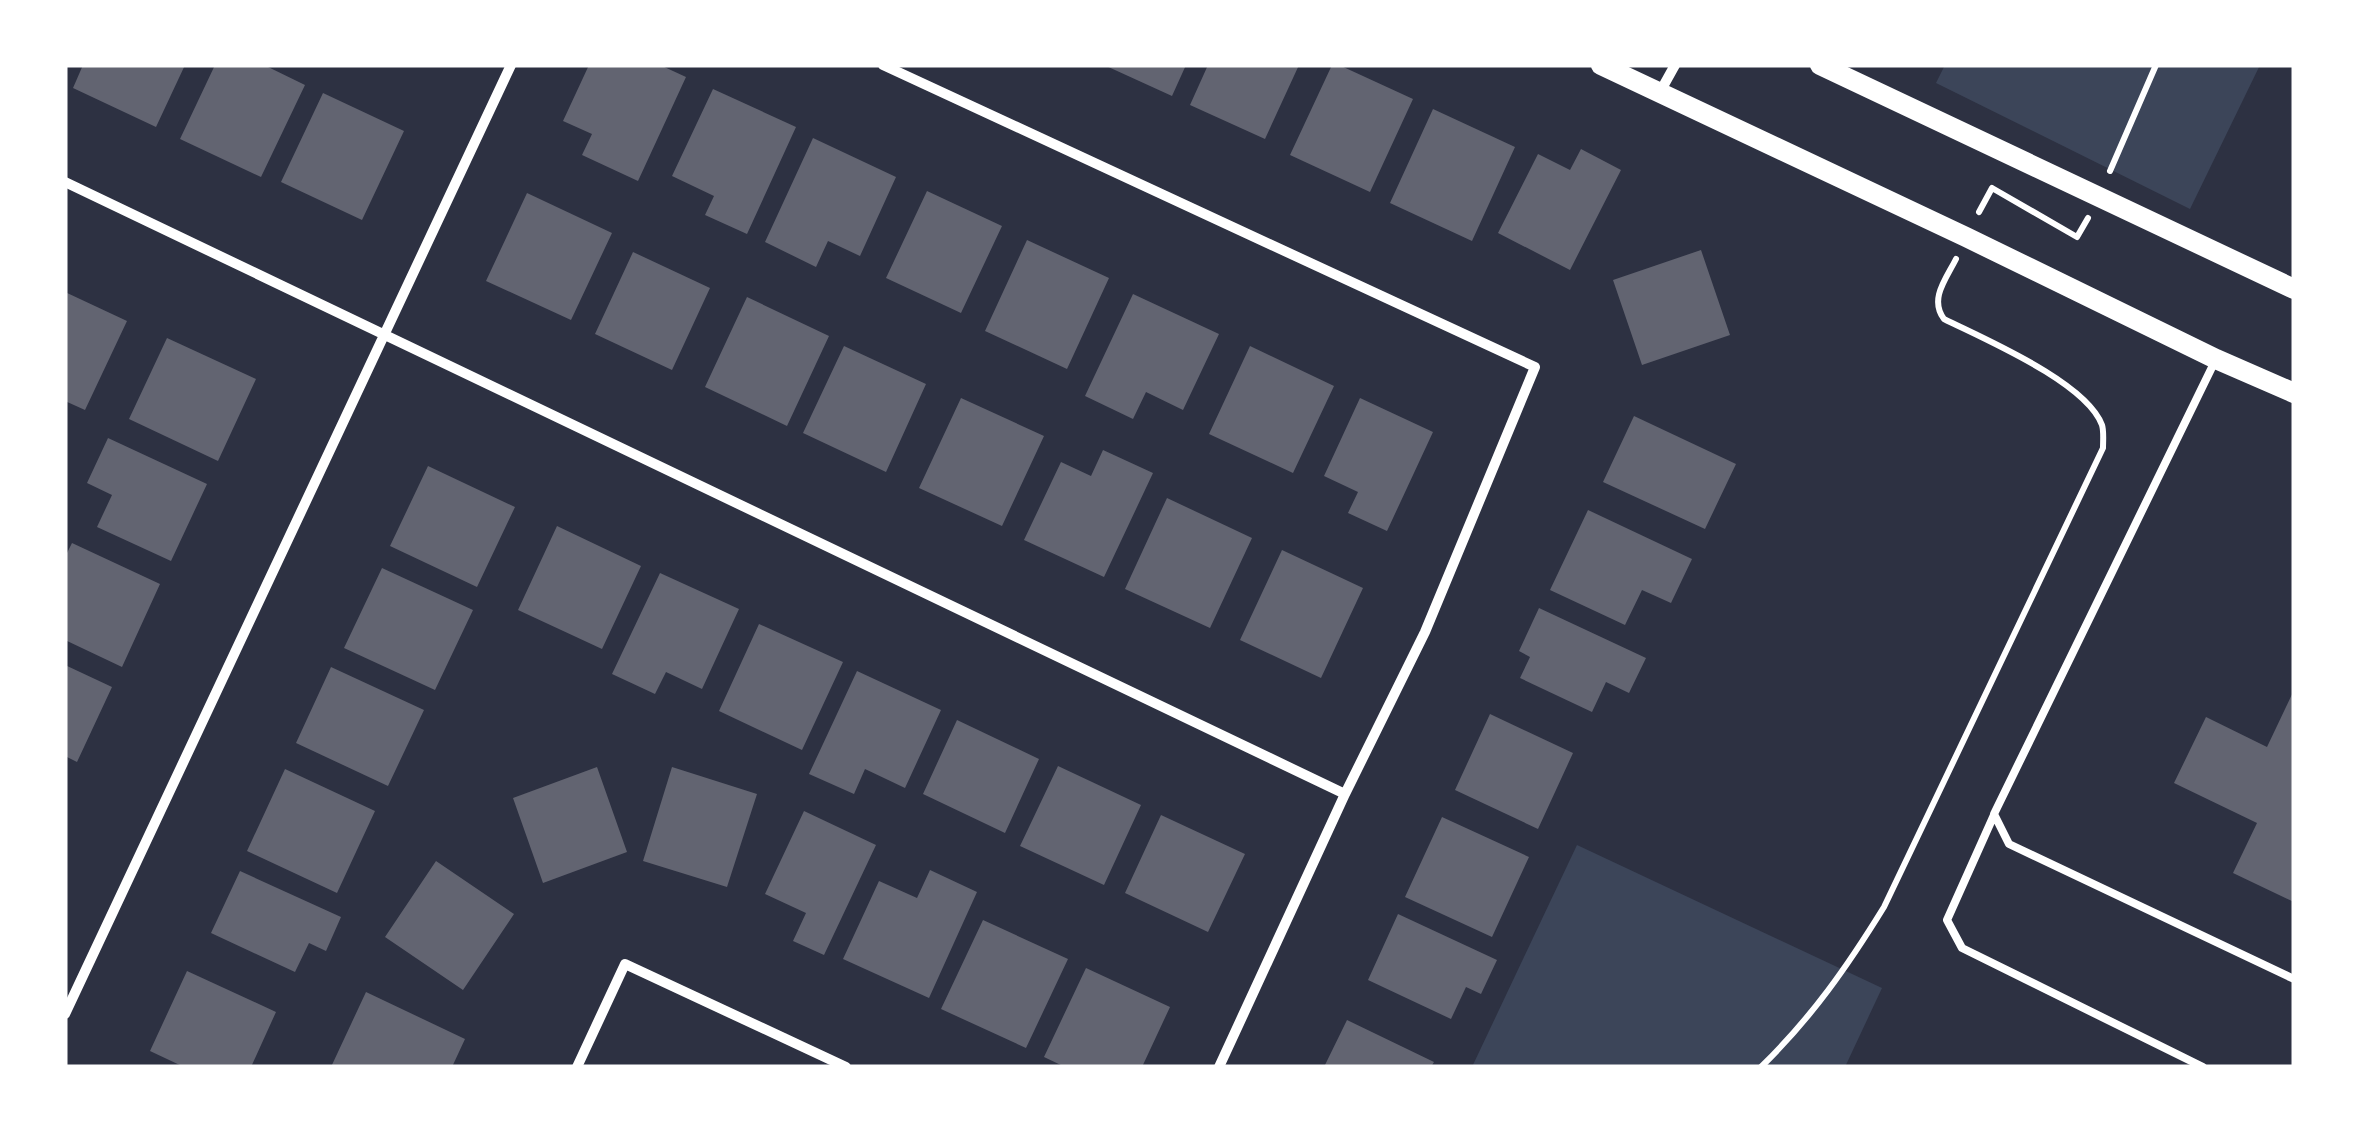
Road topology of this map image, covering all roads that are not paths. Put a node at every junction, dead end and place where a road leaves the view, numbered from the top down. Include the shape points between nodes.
1 (512, 65) edge
2 (884, 65) edge
3 (1601, 65) edge
4 (1676, 65) edge
5 (1820, 65) edge
6 (1660, 93) junction
7 (65, 182) edge
8 (2294, 289) edge
9 (386, 334) junction
10 (2216, 359) junction
11 (2294, 392) edge
12 (1345, 794) junction
13 (1994, 814) junction
14 (2294, 978) edge
15 (65, 1014) edge
16 (576, 1067) edge
17 (846, 1067) edge
18 (1219, 1067) edge
19 (2204, 1067) edge

1 - 9 street
2 - 12 street via 1536,367 1425,632
3 - 6 main road
4 - 6 street
5 - 8 main road
6 - 10 main road
7 - 9 street
9 - 12 street
9 - 15 street
10 - 11 main road
10 - 13 lane
12 - 18 street
13 - 14 lane via 2009,844
13 - 19 lane via 1947,920 1962,948
16 - 17 street via 625,964

